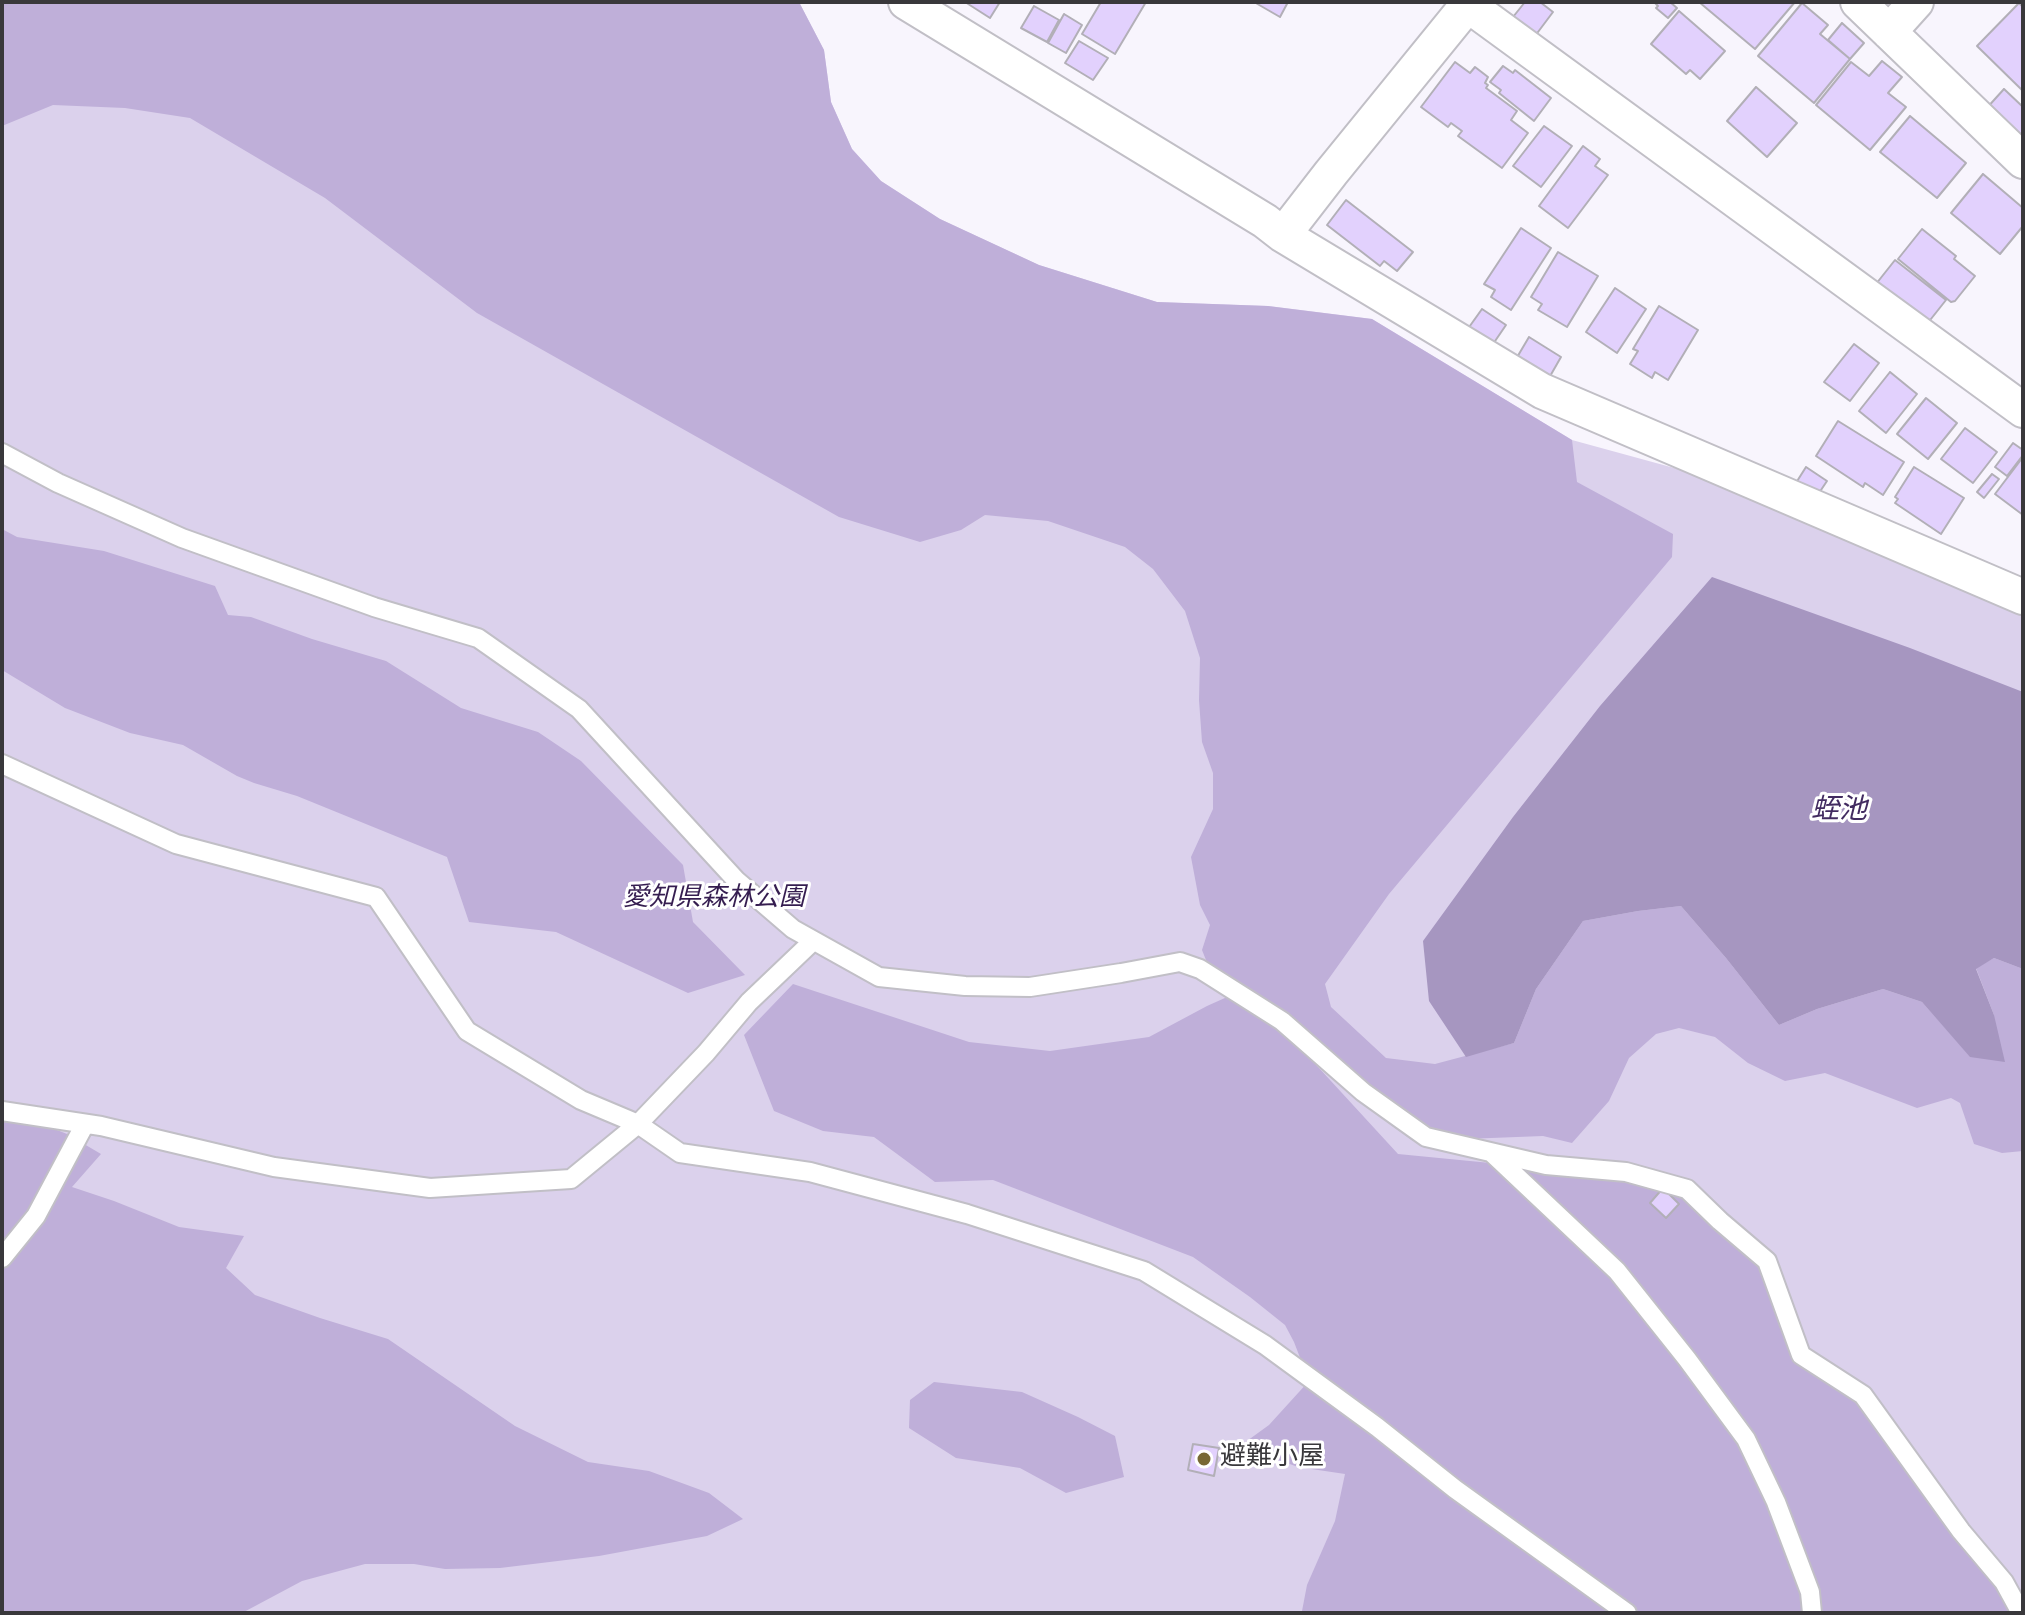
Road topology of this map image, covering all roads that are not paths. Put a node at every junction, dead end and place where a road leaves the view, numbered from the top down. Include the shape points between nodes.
1 (906, 2) edge
2 (1858, 2) edge
3 (1916, 2) edge
4 (1467, 3) edge
5 (1889, 32) junction
6 (2023, 161) edge
7 (1283, 235) junction
8 (2023, 410) edge
9 (2, 453) edge
10 (2023, 597) edge
11 (2, 764) edge
12 (813, 941) junction
13 (2, 1111) edge
14 (85, 1124) junction
15 (638, 1124) junction
16 (1492, 1153) junction
17 (2, 1258) edge
18 (1627, 1613) edge
19 (1812, 1613) edge
20 (2021, 1613) edge

1 - 7 street
2 - 5 street
3 - 5 street
4 - 7 street
4 - 8 street
5 - 6 street
7 - 10 street via 1542,391
9 - 12 lane via 182,538 478,638 579,709 736,880
11 - 15 lane via 176,844 376,897 467,1031 581,1100
12 - 15 lane via 749,1002
12 - 16 lane via 879,977 965,986 1030,987 1180,962 1282,1021 1363,1092 1426,1137
13 - 14 lane
14 - 15 lane via 274,1167 430,1188 571,1179
14 - 17 lane via 36,1216
15 - 18 lane via 680,1153 810,1172 967,1214 1144,1271 1265,1345
16 - 19 lane via 1617,1271 1746,1439 1776,1502 1810,1592
16 - 20 lane via 1546,1165 1626,1172 1687,1189 1767,1261 1801,1355 1863,1395 2004,1582

